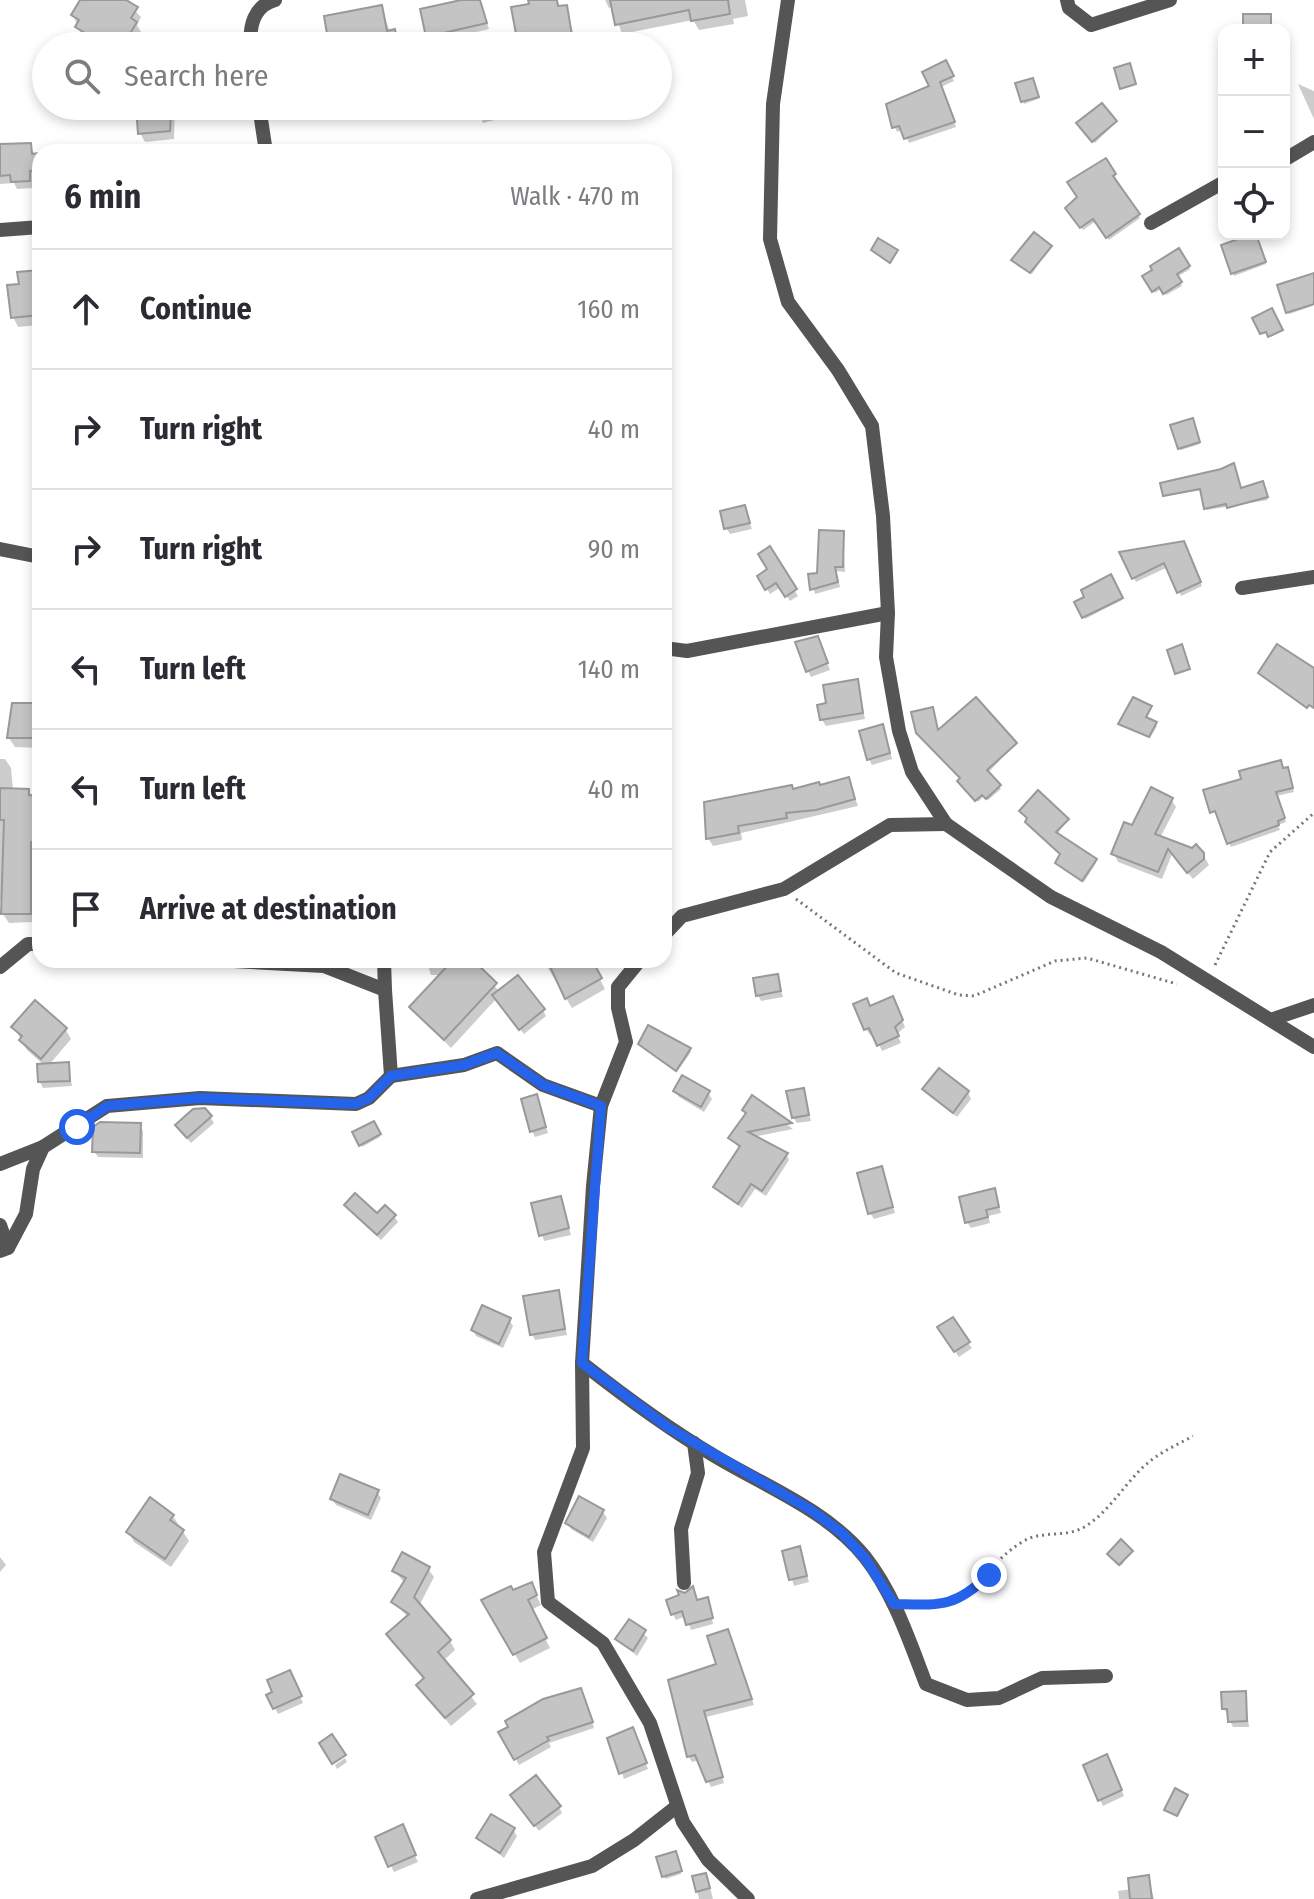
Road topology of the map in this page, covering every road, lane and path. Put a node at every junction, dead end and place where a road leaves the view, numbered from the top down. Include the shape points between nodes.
1 (275, 0) edge
2 (788, 0) edge
3 (1067, 0) edge
4 (1170, 0) edge
5 (252, 32) edge
6 (261, 120) edge
7 (1314, 142) edge
8 (265, 144) edge
9 (1290, 156) edge
10 (1218, 185) edge
11 (1151, 223) dead end
12 (32, 228) edge
13 (0, 230) edge
14 (0, 549) edge
15 (32, 555) edge
16 (1314, 577) edge
17 (1242, 588) dead end
18 (888, 613) junction
19 (672, 649) edge
20 (1314, 813) edge
21 (946, 824) junction
22 (784, 889) junction
23 (672, 927) edge
24 (32, 944) edge
25 (0, 967) edge
26 (329, 968) edge
27 (384, 968) edge
28 (633, 968) edge
29 (1208, 979) junction
30 (385, 990) junction
31 (1314, 1005) edge
32 (1273, 1019) junction
33 (1314, 1047) edge
34 (391, 1076) junction
35 (601, 1106) junction
36 (43, 1147) junction
37 (0, 1164) edge
38 (0, 1225) edge
39 (4, 1249) edge
40 (582, 1363) junction
41 (1193, 1436) dead end
42 (694, 1443) junction
43 (684, 1583) dead end
44 (894, 1604) junction
45 (1106, 1676) dead end
46 (676, 1807) junction
47 (477, 1899) edge
48 (748, 1899) edge

1 - 5 street via 254,15
2 - 18 street via 773,104 770,239 788,302 872,426
3 - 4 street via 1069,8 1091,25
6 - 8 street
7 - 9 street
10 - 11 street
12 - 13 street
14 - 15 street
16 - 17 street
18 - 19 street via 687,651
18 - 21 street via 886,657 899,731 912,772
20 - 29 path via 1270,852
21 - 22 street via 890,825
21 - 29 street via 1051,897
22 - 23 street via 682,916
22 - 29 path via 896,973 959,995 974,996 1072,958 1182,984
24 - 25 street
26 - 30 street
27 - 30 street
28 - 35 street via 618,987 626,1042
29 - 32 street
30 - 34 street
31 - 32 street
32 - 33 street
34 - 35 street via 464,1065 497,1053 543,1085
34 - 36 street via 356,1104 200,1098 107,1106
35 - 40 street
36 - 37 street
36 - 39 street via 33,1169 26,1214
38 - 39 street
40 - 42 street
40 - 46 street via 583,1448 544,1552 548,1602 603,1643 650,1723
41 - 44 path via 1147,1464 1089,1524 1023,1542 964,1597 935,1604
42 - 43 street via 698,1473 681,1529
42 - 44 street via 842,1533
44 - 45 street via 926,1684 950,1695 999,1698 1042,1678
46 - 47 street via 592,1866
46 - 48 street via 708,1860

